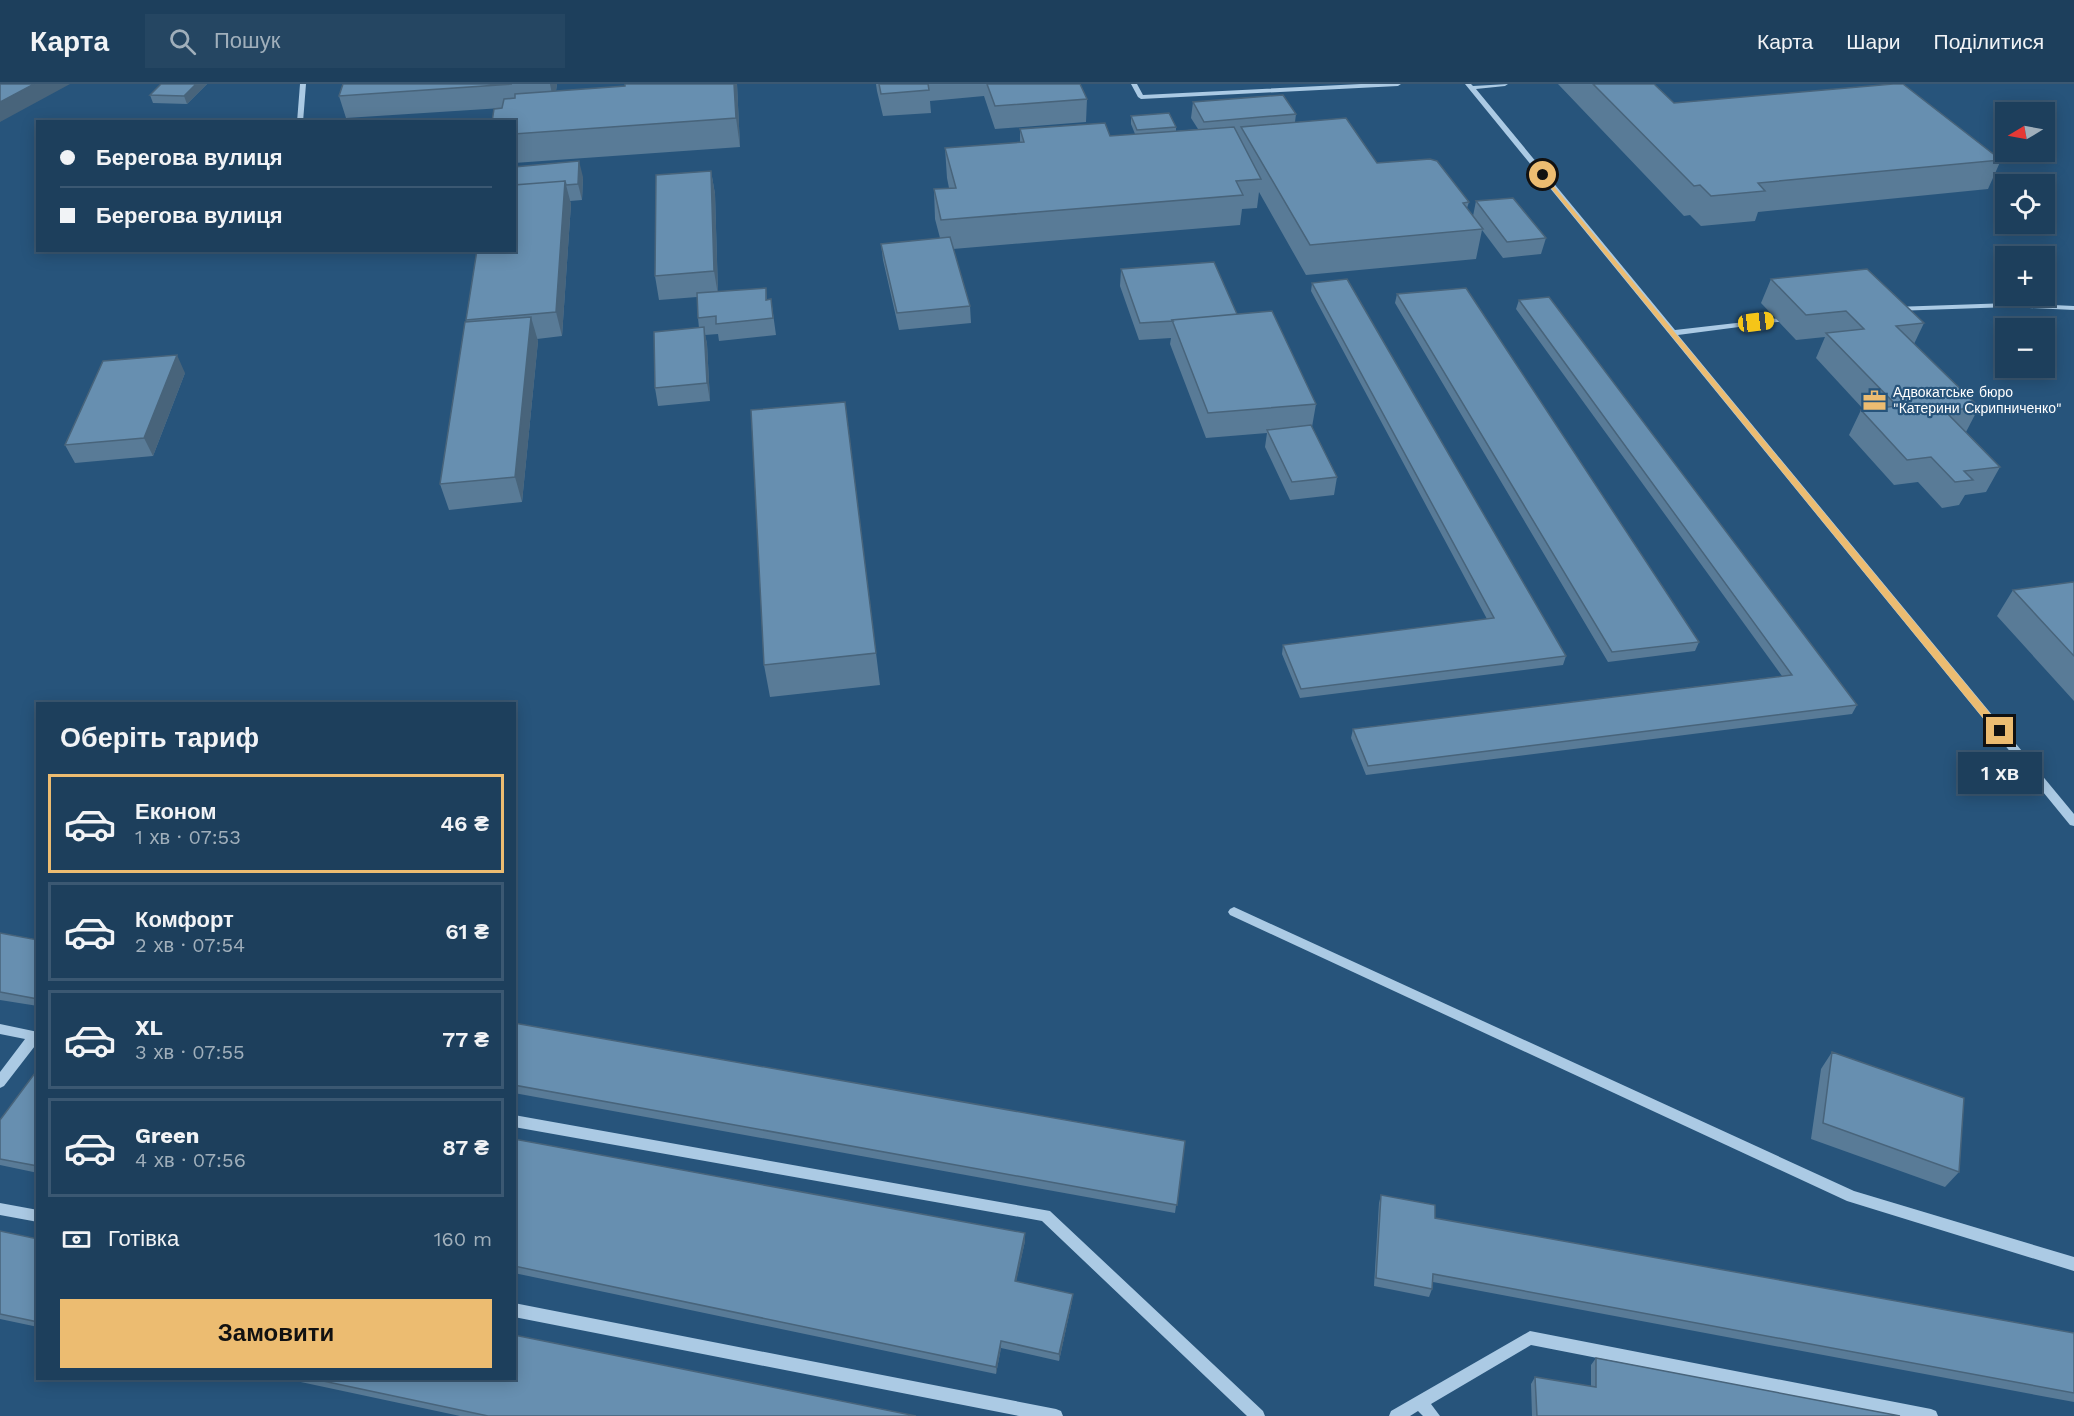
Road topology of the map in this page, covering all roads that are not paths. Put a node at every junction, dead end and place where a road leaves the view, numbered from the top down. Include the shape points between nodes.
1 (303, 84) edge
2 (1134, 84) edge
3 (1398, 84) edge
4 (1505, 84) edge
5 (1470, 86) edge
6 (300, 120) edge
7 (2074, 308) edge
8 (1884, 309) edge
9 (1777, 320) edge
10 (1672, 333) junction
11 (2074, 822) edge
12 (1234, 912) dead end
13 (0, 1029) edge
14 (36, 1036) edge
15 (0, 1082) edge
16 (516, 1121) edge
17 (0, 1209) edge
18 (36, 1216) edge
19 (2074, 1264) edge
20 (516, 1310) edge
21 (1420, 1402) junction
22 (1056, 1416) edge
23 (1258, 1416) edge
24 (1396, 1416) edge
25 (1433, 1416) edge
26 (1931, 1416) edge

1 - 6 street
2 - 3 street via 1141,97
4 - 5 street
5 - 10 street
7 - 8 street via 2010,305
9 - 10 street
10 - 11 street
12 - 19 street via 1852,1197
13 - 14 street
14 - 15 street
16 - 23 street via 1045,1215
17 - 18 street
20 - 22 street
21 - 24 street
21 - 25 street
21 - 26 street via 1530,1338

